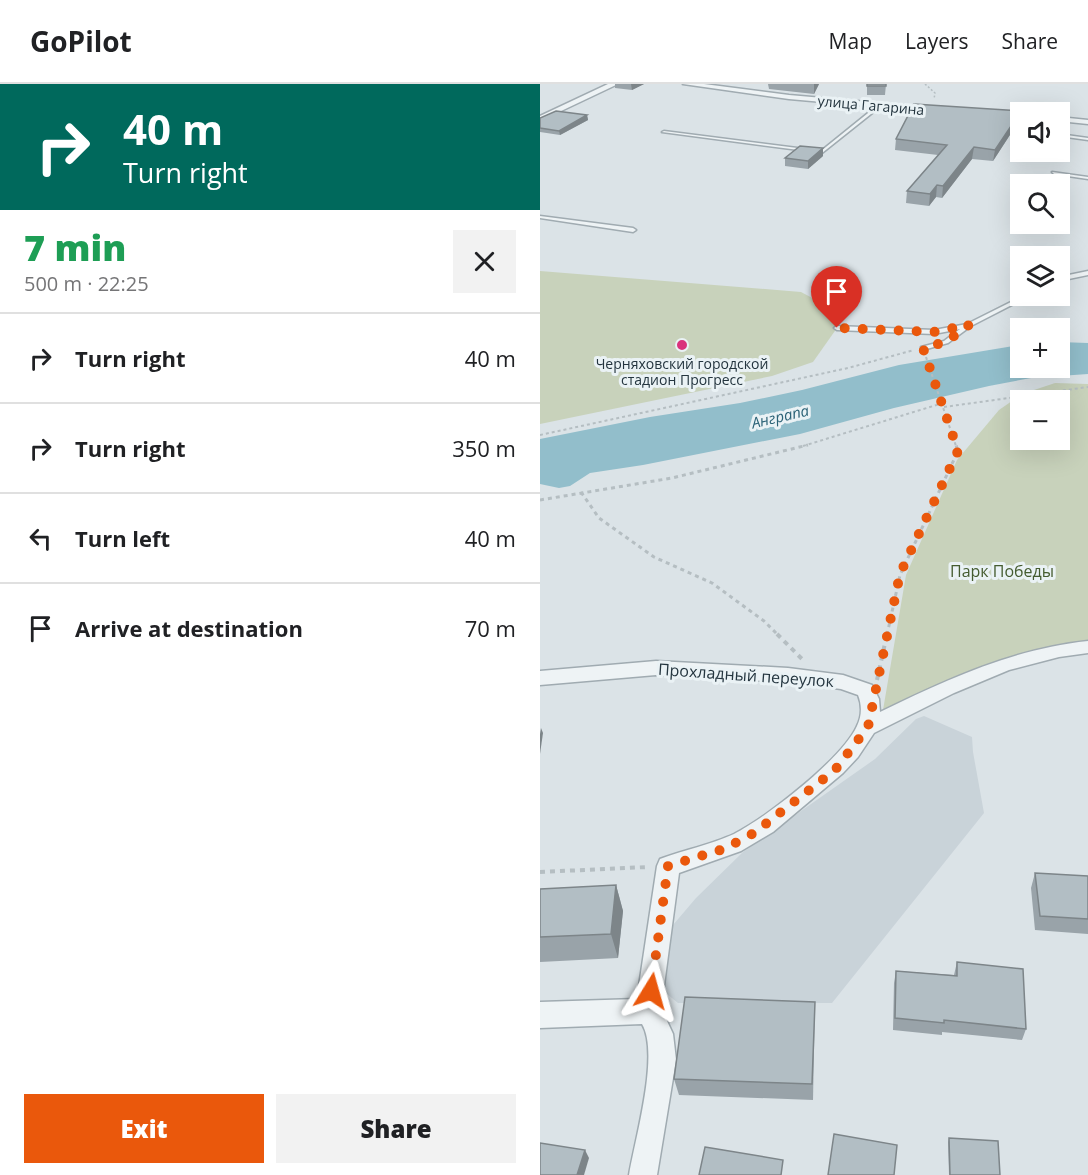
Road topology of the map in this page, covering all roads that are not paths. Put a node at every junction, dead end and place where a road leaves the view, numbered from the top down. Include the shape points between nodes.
1 (614, 84) edge
2 (687, 84) edge
3 (879, 106) junction
4 (946, 111) edge
5 (540, 119) edge
6 (1070, 120) edge
7 (1088, 122) edge
8 (664, 132) dead end
9 (1070, 137) edge
10 (1088, 139) edge
11 (1054, 173) dead end
12 (1088, 178) edge
13 (540, 217) edge
14 (633, 230) dead end
15 (1088, 273) edge
16 (1070, 277) edge
17 (1010, 304) edge
18 (969, 325) junction
19 (837, 328) dead end
20 (923, 348) road end
21 (1088, 647) edge
22 (540, 678) edge
23 (868, 727) junction
24 (648, 1011) junction
25 (540, 1014) edge
26 (643, 1175) edge

1 - 5 street
2 - 3 street, улица Гагарина
3 - 4 street, улица Гагарина
3 - 8 lane via 822,152
6 - 7 street
9 - 10 lane
11 - 12 lane
13 - 14 lane
15 - 16 lane
17 - 18 lane
18 - 19 lane via 934,332
18 - 20 lane via 946,342
21 - 23 street via 1068,648 997,666
22 - 23 street, Прохладный переулок via 656,668 843,682 865,690 872,702
23 - 24 street via 835,770 754,833 724,849 668,866
24 - 25 street
24 - 26 street via 663,1042 663,1060

